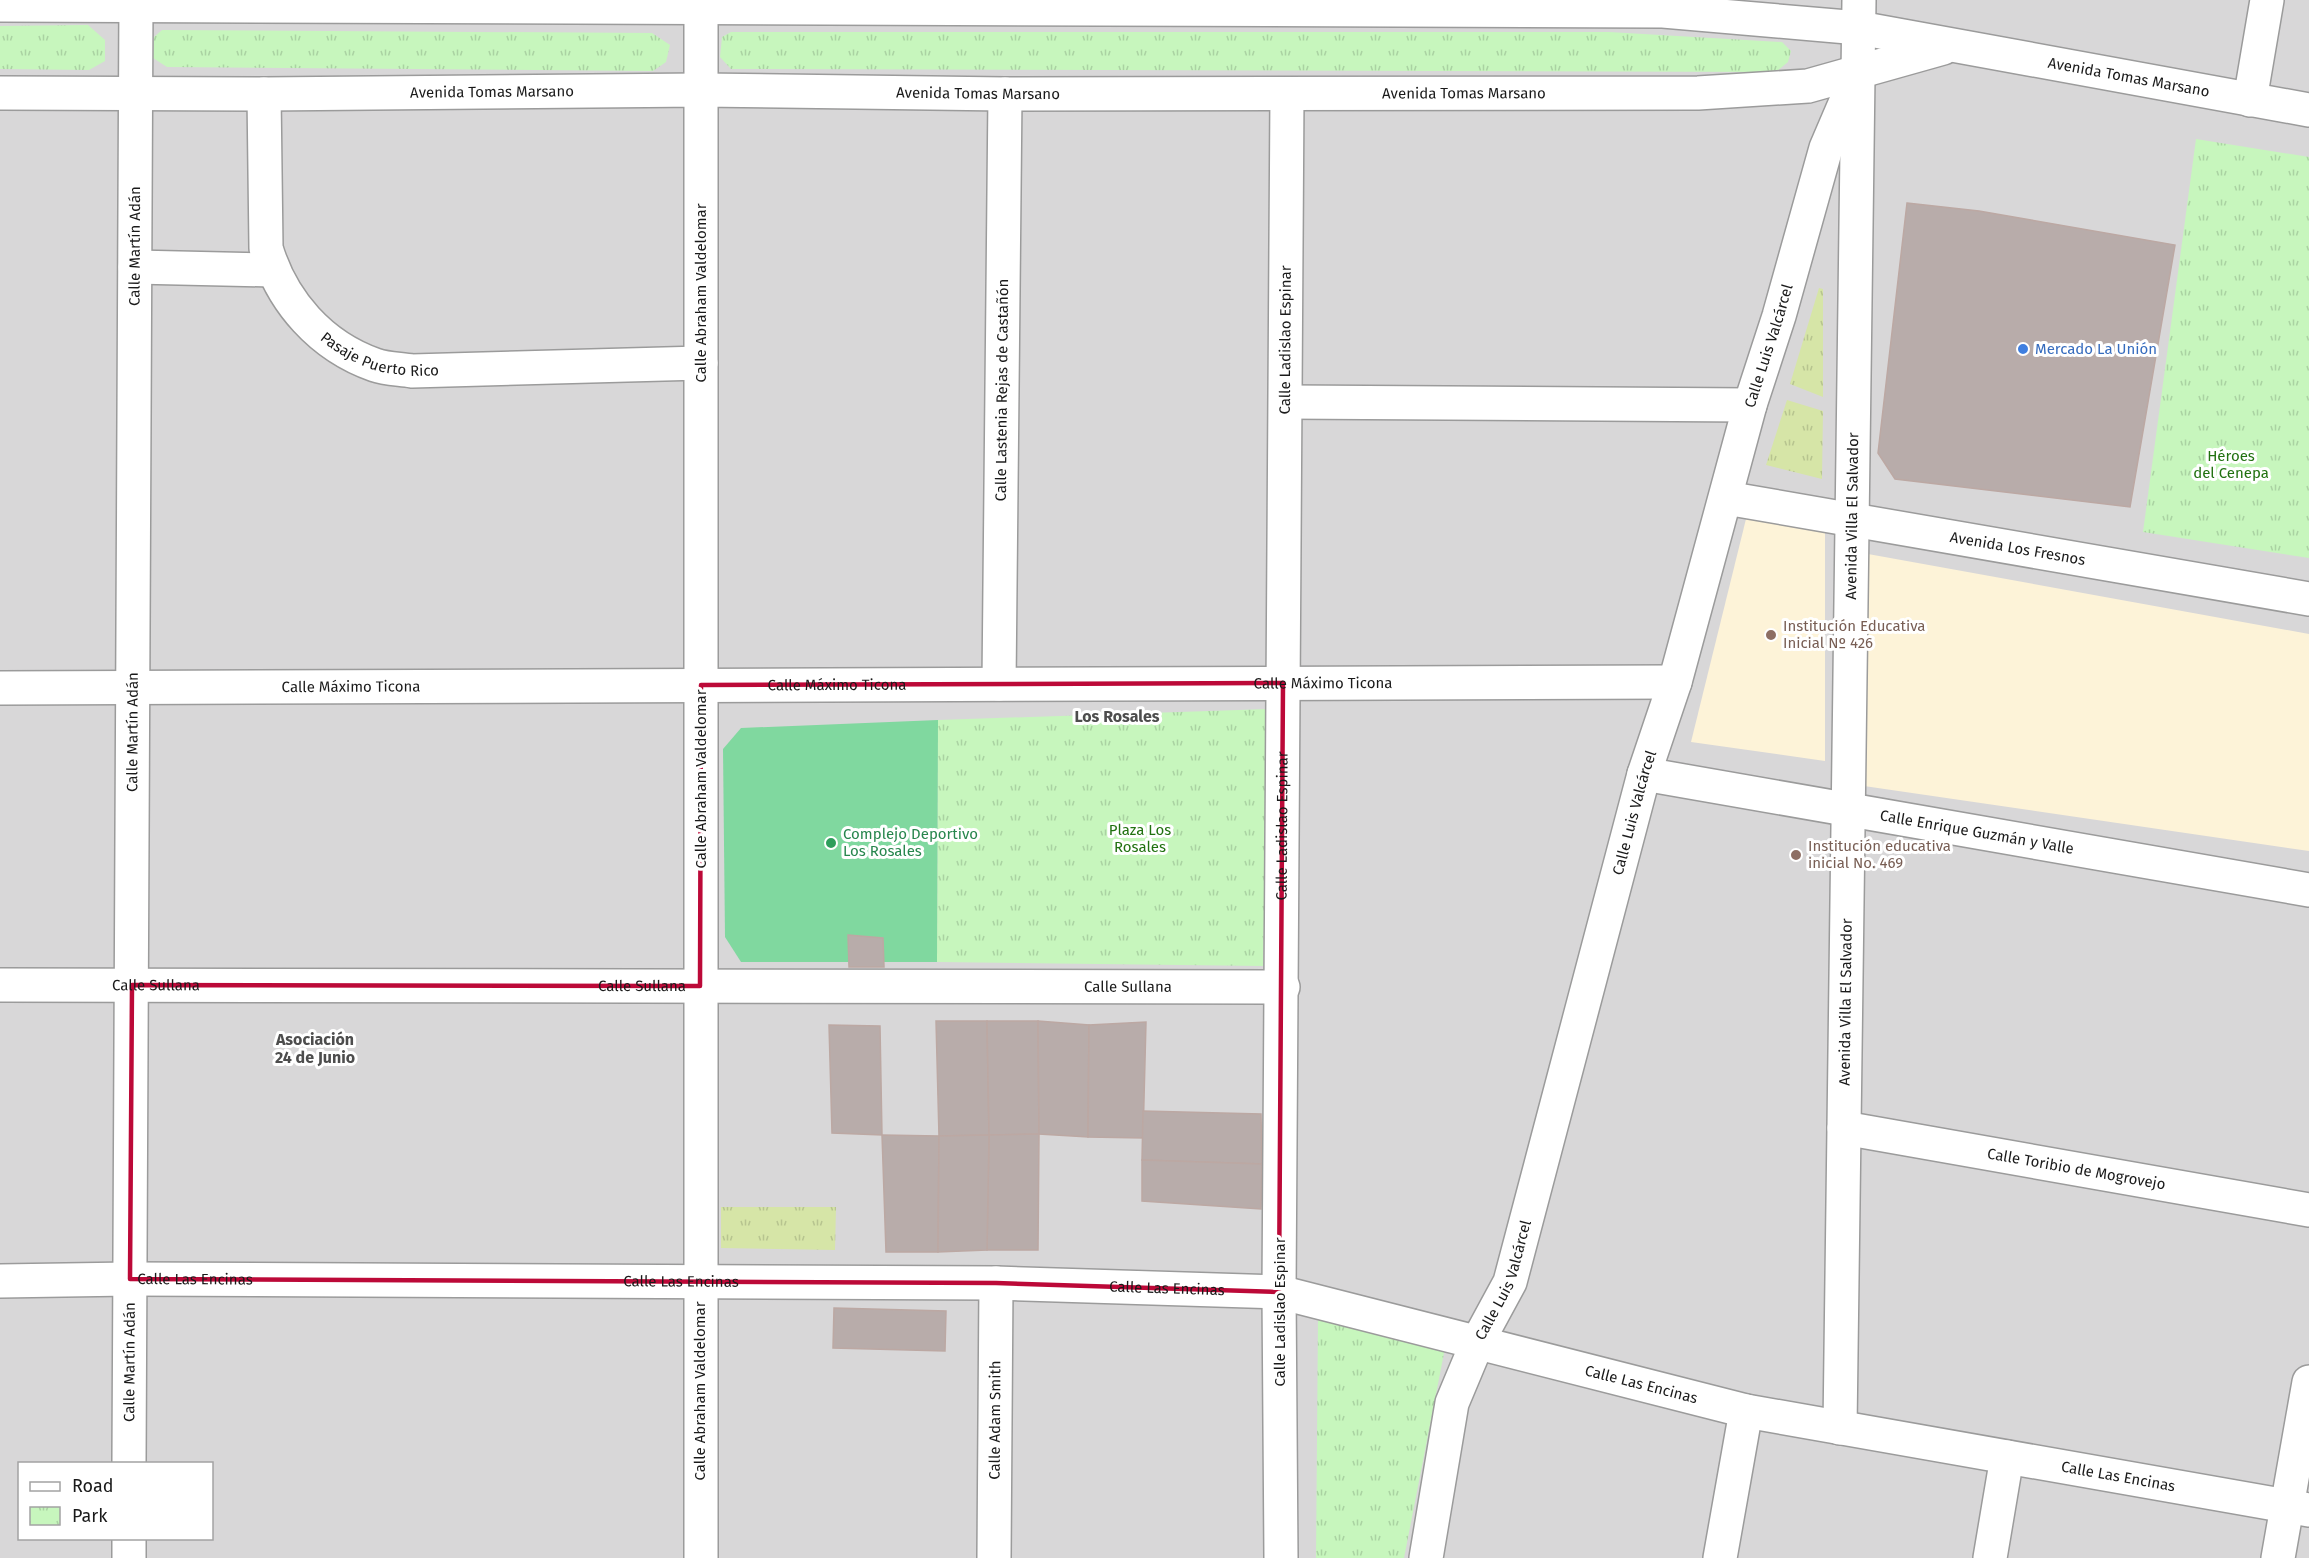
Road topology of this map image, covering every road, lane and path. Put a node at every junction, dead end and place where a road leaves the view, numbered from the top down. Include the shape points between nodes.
1 (2267, 0) edge
2 (136, 3) edge
3 (1001, 4) edge
4 (1285, 4) edge
5 (0, 5) edge
6 (701, 5) edge
7 (1859, 14) edge
8 (1950, 46) junction
9 (1859, 71) junction
10 (701, 90) junction
11 (0, 93) edge
12 (136, 94) junction
13 (264, 94) junction
14 (1005, 94) junction
15 (1287, 94) junction
16 (2250, 100) junction
17 (2309, 110) edge
18 (135, 267) junction
19 (272, 270) junction
20 (701, 363) junction
21 (1286, 402) junction
22 (1750, 405) junction
23 (1726, 498) junction
24 (1852, 518) junction
25 (2309, 599) edge
26 (1675, 682) junction
27 (1283, 683) junction
28 (999, 684) junction
29 (701, 685) junction
30 (0, 687) edge
31 (133, 687) junction
32 (1644, 774) junction
33 (1848, 808) junction
34 (2309, 890) edge
35 (0, 985) edge
36 (132, 985) junction
37 (700, 986) junction
38 (1283, 987) junction
39 (1844, 1128) junction
40 (2309, 1210) edge
41 (130, 1278) junction
42 (0, 1281) edge
43 (700, 1281) junction
44 (996, 1283) junction
45 (1279, 1292) junction
46 (1478, 1341) junction
47 (2309, 1382) edge
48 (1746, 1411) junction
49 (1840, 1428) junction
50 (2007, 1457) junction
51 (129, 1462) edge
52 (2298, 1508) edge
53 (129, 1540) edge
54 (129, 1558) edge
55 (700, 1558) edge
56 (994, 1558) edge
57 (1281, 1558) edge
58 (1426, 1558) edge
59 (1720, 1558) edge
60 (1990, 1558) edge
61 (2278, 1558) edge

1 - 16 street
2 - 5 street, Avenida Tomas Marsano
2 - 6 street, Avenida Tomas Marsano
2 - 12 street, Calle Martín Adán
3 - 4 street, Avenida Tomas Marsano
3 - 6 street, Avenida Tomas Marsano
4 - 7 street, Avenida Tomas Marsano
6 - 10 street, Calle Abraham Valdelomar
7 - 8 street, Avenida Tomas Marsano
7 - 9 street, Avenida Villa El Salvador
8 - 9 street, Avenida Tomas Marsano
8 - 16 street, Avenida Tomas Marsano
9 - 15 street, Avenida Tomas Marsano via 1808,86 1719,92
9 - 22 street, Calle Luis Valcárcel via 1827,148
9 - 24 street, Avenida Villa El Salvador
10 - 13 street, Avenida Tomas Marsano
10 - 14 street, Avenida Tomas Marsano
10 - 20 street, Calle Abraham Valdelomar
11 - 12 street, Avenida Tomas Marsano
12 - 13 street, Avenida Tomas Marsano
12 - 18 street, Calle Martín Adán
13 - 19 street, Pasaje Puerto Rico via 266,248
14 - 15 street, Avenida Tomas Marsano
14 - 28 street, Calle Lastenia Rejas de Castañón
15 - 21 street, Calle Ladislao Espinar
16 - 17 street, Avenida Tomas Marsano
18 - 19 street
18 - 31 street, Calle Martín Adán
19 - 20 street, Pasaje Puerto Rico via 287,297 334,345 376,365 411,371
20 - 29 street, Calle Abraham Valdelomar
21 - 22 street
21 - 27 street, Calle Ladislao Espinar
22 - 23 street, Calle Luis Valcárcel
23 - 24 street, Avenida Los Fresnos
23 - 26 street, Calle Luis Valcárcel
24 - 25 street, Avenida Los Fresnos
24 - 33 street, Avenida Villa El Salvador
26 - 27 street, Calle Máximo Ticona
26 - 32 street, Calle Luis Valcárcel
27 - 28 street, Calle Máximo Ticona
27 - 38 street, Calle Ladislao Espinar
28 - 29 street, Calle Máximo Ticona
29 - 31 street, Calle Máximo Ticona
29 - 37 street, Calle Abraham Valdelomar
30 - 31 street, Calle Máximo Ticona
31 - 36 street, Calle Martín Adán
32 - 33 street, Calle Enrique Guzmán y Valle
32 - 46 street, Calle Luis Valcárcel via 1510,1282
33 - 34 street, Calle Enrique Guzmán y Valle
33 - 39 street, Avenida Villa El Salvador
35 - 36 street, Calle Sullana
36 - 37 street, Calle Sullana
36 - 41 street, Calle Martín Adán
37 - 38 street, Calle Sullana
37 - 43 street, Calle Abraham Valdelomar
38 - 45 street, Calle Ladislao Espinar
39 - 40 street, Calle Toribio de Mogrovejo
39 - 49 street, Avenida Villa El Salvador
41 - 42 street, Calle Las Encinas
41 - 43 street, Calle Las Encinas
41 - 51 street, Calle Martín Adán
43 - 44 street, Calle Las Encinas
43 - 55 street, Calle Abraham Valdelomar
44 - 45 street, Calle Las Encinas
44 - 56 street, Calle Adam Smith
45 - 46 street, Calle Las Encinas
45 - 57 street, Calle Ladislao Espinar
46 - 48 street, Calle Las Encinas
46 - 58 street, Calle Luis Valcárcel via 1452,1403
47 - 52 street
48 - 49 street, Calle Las Encinas
48 - 59 street
49 - 50 street, Calle Las Encinas
50 - 52 street, Calle Las Encinas
50 - 60 street
52 - 61 street
53 - 54 street

